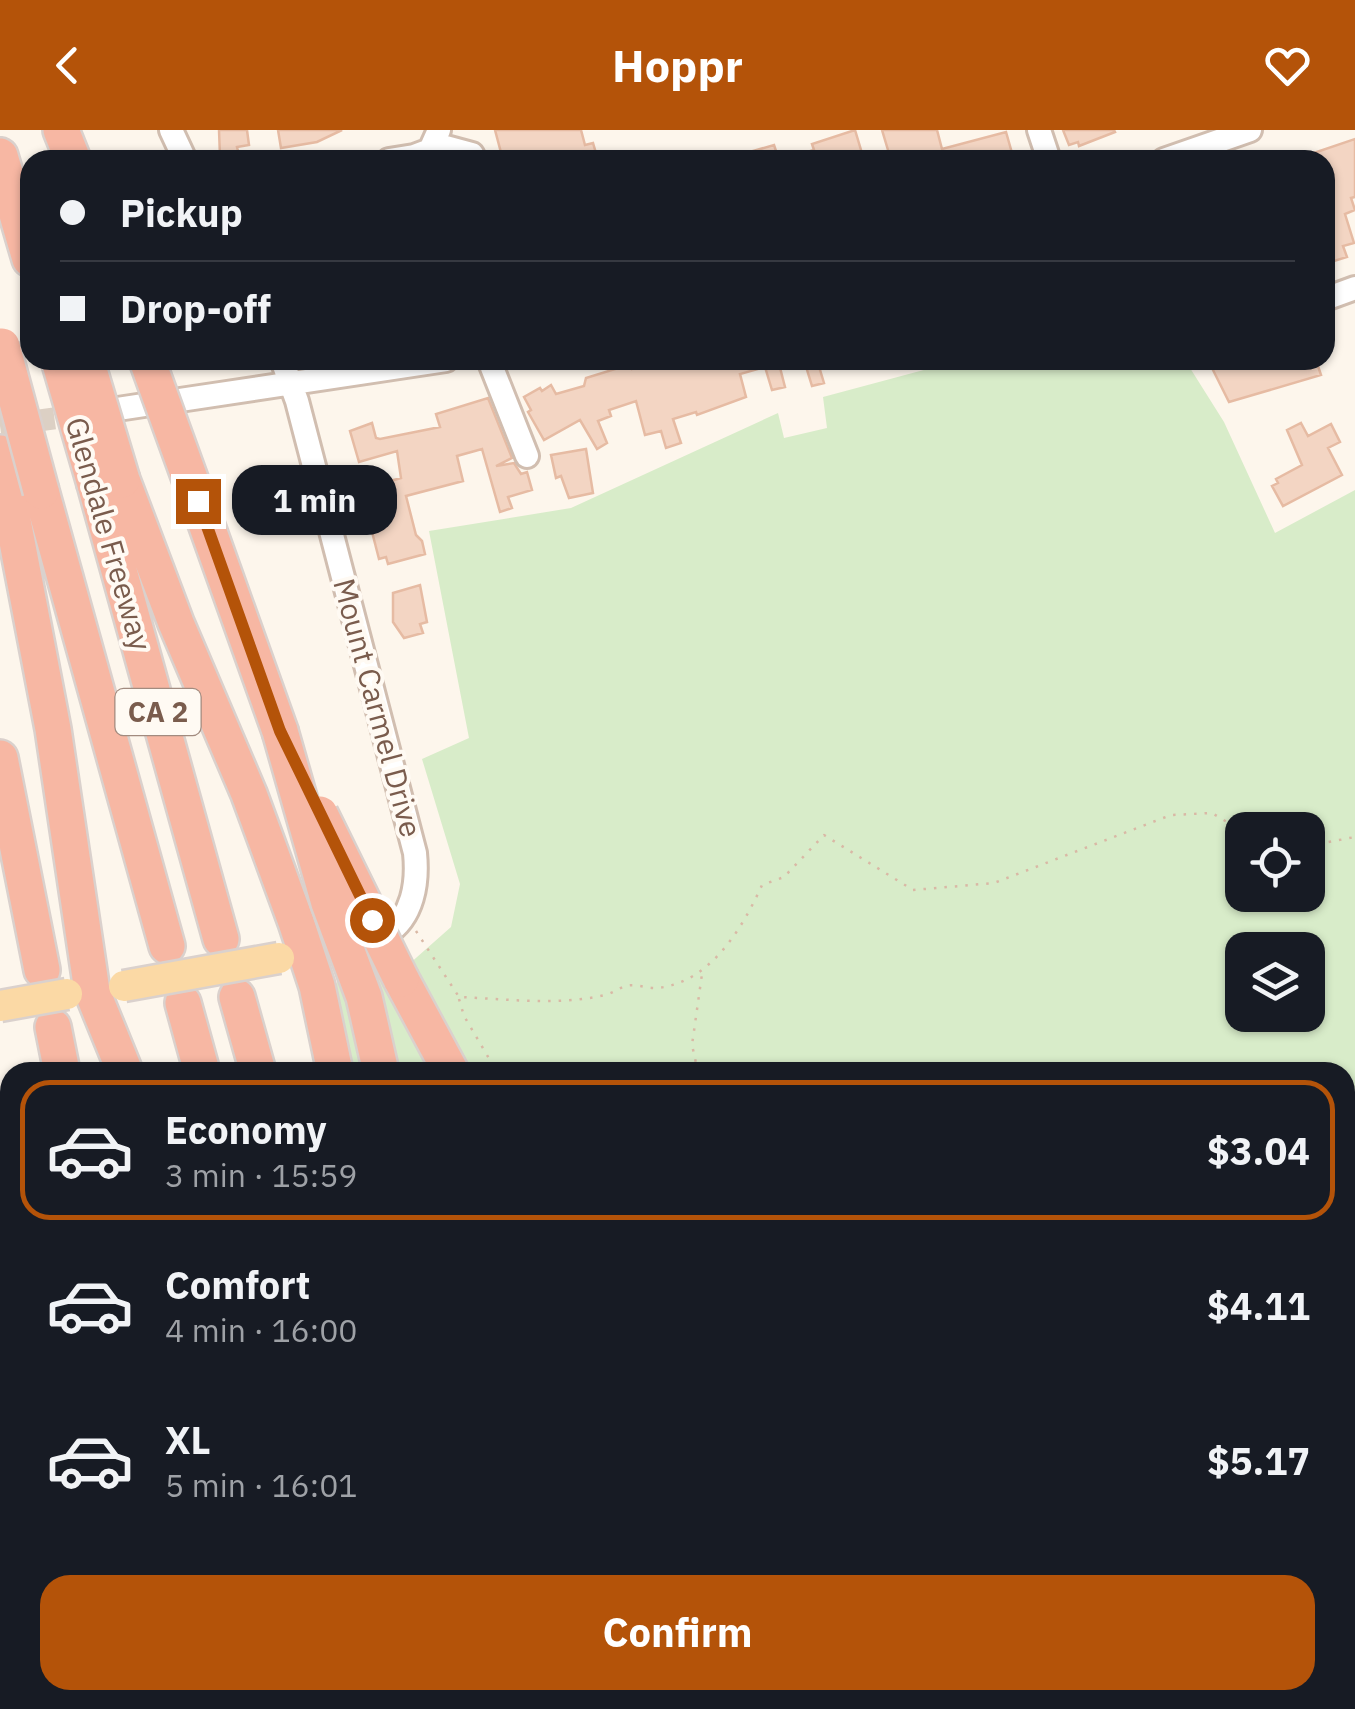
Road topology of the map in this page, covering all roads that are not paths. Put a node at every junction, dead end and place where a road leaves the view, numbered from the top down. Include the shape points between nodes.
1 (2, 130) edge
2 (1245, 131) edge
3 (1192, 150) edge
4 (0, 156) edge
5 (20, 179) edge
6 (20, 224) edge
7 (1, 343) edge
8 (64, 370) edge
9 (88, 370) edge
10 (151, 370) edge
11 (287, 370) edge
12 (376, 370) edge
13 (493, 370) edge
14 (292, 382) junction
15 (180, 400) dead end
16 (144, 405) dead end
17 (111, 410) tunnel mouth
18 (0, 453) edge
19 (527, 456) dead end
20 (108, 482) junction
21 (25, 494) junction
22 (280, 731) junction
23 (0, 758) edge
24 (221, 939) dead end
25 (167, 946) dead end
26 (339, 947) junction
27 (55, 982) joint
28 (124, 986) dead end
29 (237, 997) dead end
30 (183, 1003) dead end
31 (0, 1006) edge
32 (53, 1027) dead end
33 (60, 1062) edge
34 (121, 1062) edge
35 (199, 1062) edge
36 (255, 1062) edge
37 (332, 1062) edge
38 (379, 1062) edge
39 (446, 1062) edge

1 - 5 highway
2 - 3 street
4 - 6 highway
7 - 21 highway, Glendale Freeway / CA 2, bridge
8 - 20 highway, Glendale Freeway / CA 2, bridge
9 - 20 highway, bridge
10 - 22 highway, bridge
11 - 14 street, Mount Carmel Drive
12 - 14 street
13 - 19 street
14 - 15 street
14 - 26 street, Mount Carmel Drive via 417,877 396,928
16 - 17 street
18 - 21 highway
20 - 24 highway, Glendale Freeway / CA 2
20 - 26 highway via 250,794
21 - 25 highway, Glendale Freeway / CA 2
21 - 34 highway via 92,990
22 - 38 highway, bridge
22 - 39 highway, bridge
23 - 27 highway
26 - 28 main road, bridge
26 - 37 highway via 317,986
27 - 31 main road, bridge
29 - 36 highway
30 - 35 highway
32 - 33 highway

